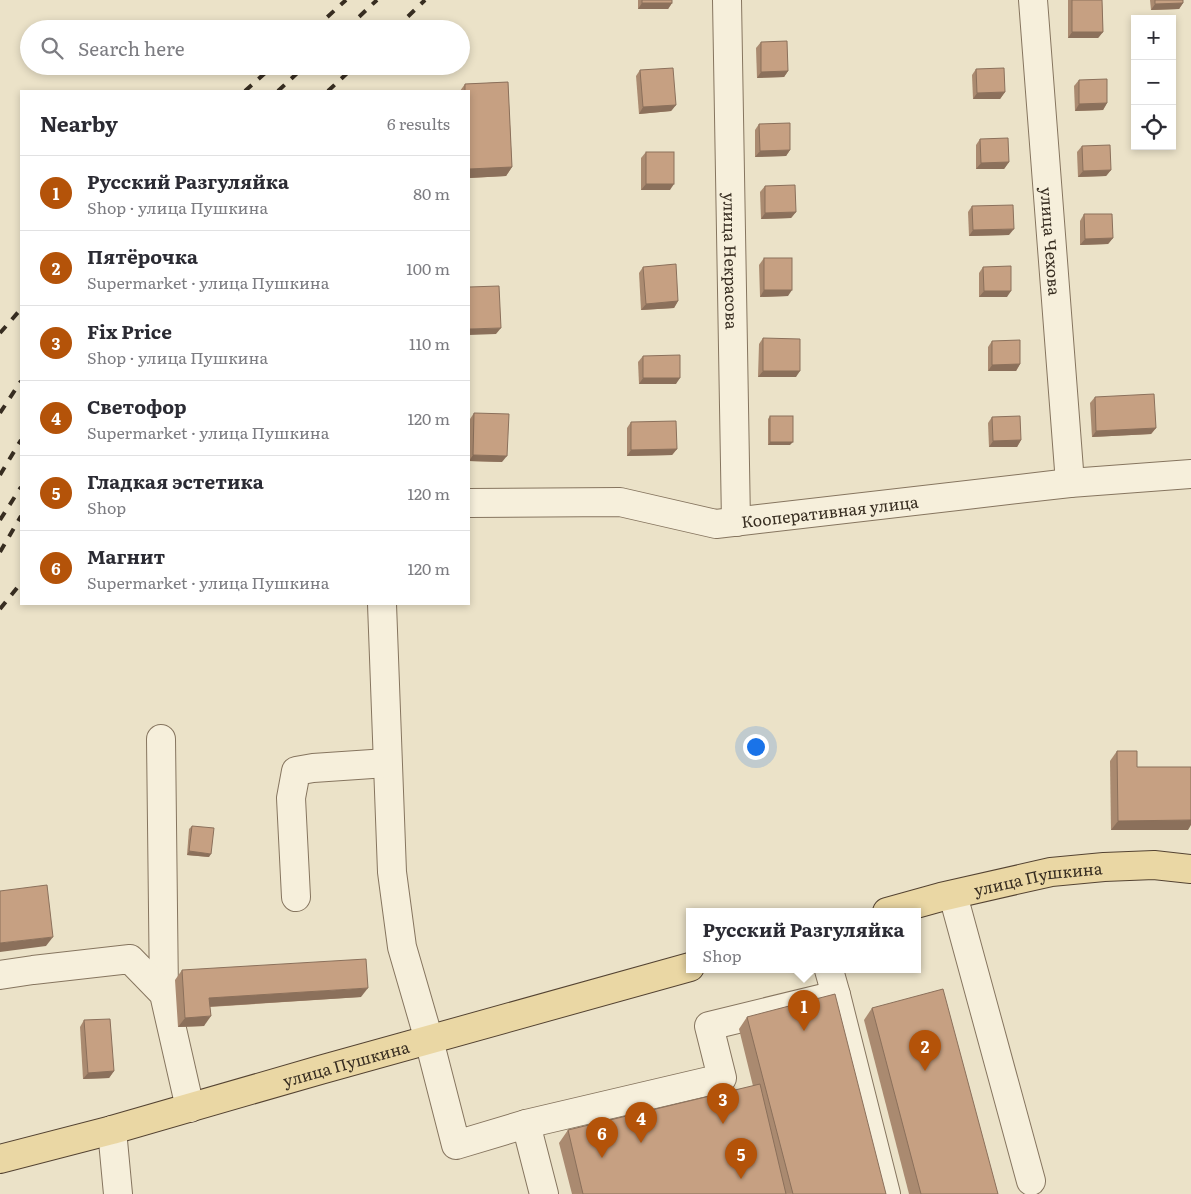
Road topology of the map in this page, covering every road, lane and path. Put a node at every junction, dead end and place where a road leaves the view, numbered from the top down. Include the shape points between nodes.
1 (727, 0) edge
2 (1033, 0) edge
3 (1191, 474) edge
4 (1070, 483) junction
5 (470, 503) edge
6 (736, 522) junction
7 (382, 605) edge
8 (161, 739) dead end
9 (387, 763) junction
10 (1191, 869) edge
11 (953, 894) junction
12 (296, 897) dead end
13 (902, 908) edge
14 (686, 968) edge
15 (0, 975) edge
16 (833, 982) edge
17 (164, 994) junction
18 (429, 1040) junction
19 (190, 1108) junction
20 (526, 1124) junction
21 (112, 1130) junction
22 (0, 1159) edge
23 (1032, 1181) dead end
24 (118, 1194) edge
25 (544, 1194) edge
26 (886, 1194) edge

1 - 6 street, улица Некрасова
2 - 4 street, улица Чехова
3 - 4 street, Кооперативная улица
4 - 6 street, Кооперативная улица
5 - 6 street, Кооперативная улица via 620,502 716,524
7 - 9 street
8 - 17 street
9 - 12 street via 296,771 291,798
9 - 18 street via 392,872 402,947
10 - 11 main road, улица Пушкина via 1154,865 1051,872
11 - 13 main road, улица Пушкина
11 - 23 street
14 - 18 main road, улица Пушкина
15 - 17 street via 130,959
16 - 20 street via 709,1026 722,1078
16 - 26 street
17 - 19 street
18 - 19 main road, улица Пушкина
18 - 20 street via 456,1145
19 - 21 main road, улица Пушкина
20 - 25 street
21 - 22 main road, улица Пушкина
21 - 24 street

